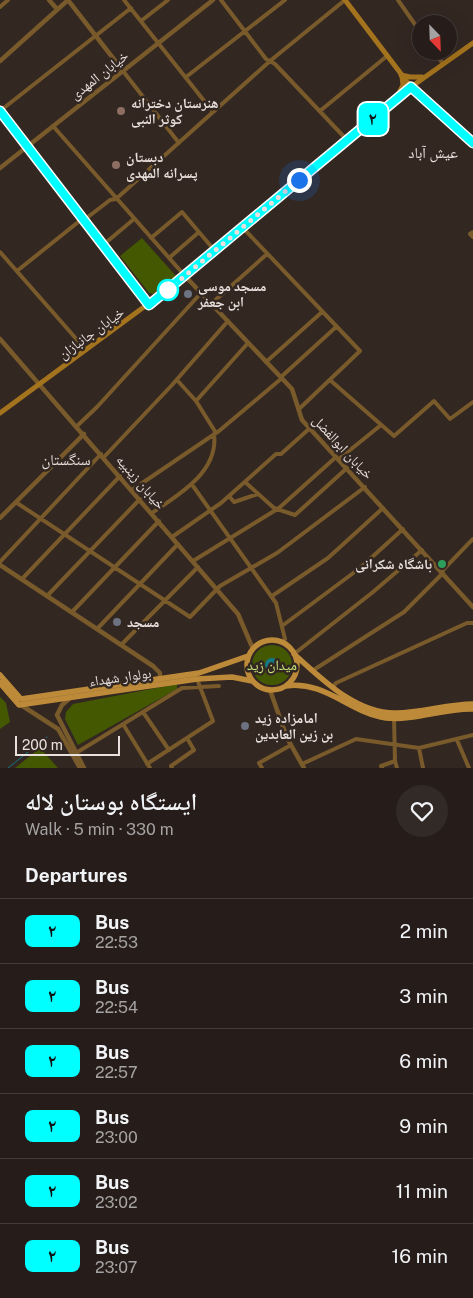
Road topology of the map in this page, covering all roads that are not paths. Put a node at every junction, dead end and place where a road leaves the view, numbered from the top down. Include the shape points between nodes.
1 (8, 0) edge
2 (48, 0) edge
3 (68, 0) edge
4 (124, 0) edge
5 (168, 0) edge
6 (213, 0) edge
7 (221, 0) edge
8 (285, 0) edge
9 (345, 0) edge
10 (398, 0) edge
11 (0, 7) edge
12 (131, 8) junction
13 (57, 9) junction
14 (412, 20) edge
15 (141, 22) junction
16 (244, 32) junction
17 (96, 36) junction
18 (158, 43) junction
19 (471, 44) edge
20 (473, 52) edge
21 (388, 56) junction
22 (440, 60) edge
23 (0, 61) edge
24 (270, 61) junction
25 (443, 64) junction
26 (123, 71) junction
27 (401, 74) junction
28 (426, 76) junction
29 (186, 77) junction
30 (411, 87) junction
31 (396, 100) junction
32 (0, 111) edge
33 (320, 111) junction
34 (213, 112) junction
35 (53, 126) junction
36 (347, 140) junction
37 (178, 143) junction
38 (473, 143) edge
39 (27, 146) junction
40 (0, 168) edge
41 (116, 199) junction
42 (83, 219) junction
43 (134, 219) junction
44 (243, 228) junction
45 (199, 232) junction
46 (151, 238) junction
47 (103, 245) junction
48 (216, 251) junction
49 (0, 252) edge
50 (267, 254) junction
51 (169, 258) junction
52 (17, 271) junction
53 (186, 276) junction
54 (201, 292) junction
55 (211, 304) junction
56 (149, 305) junction
57 (322, 312) junction
58 (228, 321) junction
59 (336, 327) junction
60 (0, 339) edge
61 (248, 343) junction
62 (87, 350) junction
63 (266, 362) junction
64 (281, 378) junction
65 (177, 380) junction
66 (330, 380) junction
67 (40, 384) junction
68 (196, 401) junction
69 (473, 402) edge
70 (299, 409) junction
71 (0, 414) edge
72 (381, 425) junction
73 (77, 426) junction
74 (310, 428) junction
75 (84, 434) junction
76 (215, 434) junction
77 (103, 456) junction
78 (338, 458) junction
79 (347, 468) junction
80 (120, 476) junction
81 (245, 482) junction
82 (193, 486) junction
83 (365, 488) junction
84 (132, 490) junction
85 (258, 494) junction
86 (229, 496) junction
87 (140, 498) junction
88 (17, 503) junction
89 (383, 508) junction
90 (277, 510) junction
91 (210, 511) junction
92 (152, 513) junction
93 (0, 518) edge
94 (41, 518) junction
95 (159, 521) junction
96 (403, 529) junction
97 (65, 534) junction
98 (172, 537) junction
99 (230, 538) junction
100 (473, 538) edge
101 (178, 544) junction
102 (422, 550) junction
103 (90, 551) junction
104 (193, 561) junction
105 (0, 563) edge
106 (115, 567) junction
107 (198, 567) junction
108 (252, 568) junction
109 (442, 572) junction
110 (22, 579) junction
111 (140, 584) junction
112 (218, 590) junction
113 (47, 596) junction
114 (272, 596) junction
115 (165, 600) junction
116 (473, 607) edge
117 (72, 612) junction
118 (473, 623) edge
119 (282, 626) junction
120 (97, 629) junction
121 (283, 643) junction
122 (121, 645) junction
123 (253, 648) junction
124 (294, 654) junction
125 (248, 656) junction
126 (312, 671) junction
127 (0, 675) edge
128 (160, 679) junction
129 (197, 679) junction
130 (252, 681) junction
131 (0, 683) edge
132 (181, 685) junction
133 (219, 686) dead end
134 (286, 686) junction
135 (200, 687) junction
136 (114, 688) junction
137 (333, 688) junction
138 (270, 690) junction
139 (70, 697) junction
140 (20, 704) junction
141 (473, 704) edge
142 (473, 709) edge
143 (143, 712) junction
144 (394, 718) junction
145 (123, 724) junction
146 (60, 728) junction
147 (473, 735) edge
148 (187, 738) junction
149 (457, 740) junction
150 (291, 745) junction
151 (395, 746) junction
152 (419, 748) junction
153 (169, 750) junction
154 (76, 752) junction
155 (395, 761) junction
156 (148, 766) edge
157 (303, 766) edge
158 (80, 768) edge
159 (84, 768) edge
160 (172, 768) edge
161 (262, 768) edge
162 (382, 768) edge
163 (397, 768) edge
164 (423, 768) edge
165 (469, 768) edge

1 - 11 street
2 - 13 street
3 - 13 street
3 - 17 street
4 - 12 street
5 - 15 street
6 - 18 street, خیابان المهدی
7 - 16 street
8 - 16 street
9 - 21 main road
9 - 24 street
10 - 14 street
12 - 15 street
12 - 17 street
13 - 23 street
15 - 18 street
16 - 24 street
16 - 29 street
17 - 26 street
17 - 32 street
18 - 26 street, خیابان المهدی
18 - 29 street
19 - 20 street
19 - 25 main road, خیابان جانبازان
21 - 27 main road
21 - 33 street
22 - 25 street
24 - 33 street
24 - 34 street
25 - 28 main road, خیابان جانبازان
26 - 35 street, خیابان المهدی
26 - 37 street
27 - 28 main road via 410,78
27 - 30 main road
27 - 31 main road via 403,86
28 - 30 main road, خیابان جانبازان
29 - 34 street
30 - 31 main road, خیابان جانبازان
30 - 38 main road
31 - 36 main road, خیابان جانبازان
32 - 39 street
33 - 36 street
34 - 37 street
35 - 39 street, خیابان المهدی
35 - 41 street
36 - 44 main road, خیابان جانبازان
37 - 41 street
39 - 40 street, خیابان المهدی
39 - 42 street
41 - 42 street
41 - 43 street
42 - 47 street
42 - 52 street
43 - 46 street
43 - 47 street
44 - 48 main road, خیابان جانبازان
44 - 50 street
45 - 46 street via 182,212
45 - 48 street
45 - 51 street
46 - 51 street
47 - 56 street
48 - 53 main road, خیابان جانبازان
49 - 52 street
50 - 55 street
50 - 57 street
51 - 53 street
52 - 62 street
53 - 54 street, خیابان ابوالفضل
53 - 56 main road, خیابان جانبازان
54 - 55 street, خیابان ابوالفضل
54 - 73 street
55 - 58 street, خیابان ابوالفضل
56 - 62 main road, خیابان جانبازان
57 - 59 street
57 - 63 street
58 - 61 street, خیابان ابوالفضل
58 - 65 street
59 - 64 street
59 - 66 street via 360,351
60 - 67 street, خیابان زینبیه
61 - 63 street, خیابان ابوالفضل
61 - 68 street
62 - 67 main road, خیابان جانبازان
63 - 64 street, خیابان ابوالفضل
64 - 70 street, خیابان ابوالفضل via 292,389
64 - 76 street
65 - 68 street
65 - 77 street
66 - 70 street
66 - 72 street
67 - 71 main road, خیابان جانبازان
67 - 73 street, خیابان زینبیه
68 - 76 street
69 - 72 street via 450,419 434,401 394,436
70 - 74 street, خیابان ابوالفضل via 302,420
72 - 78 street
73 - 75 street, خیابان زینبیه
74 - 78 street, خیابان ابوالفضل
74 - 81 street
75 - 77 street, خیابان زینبیه
75 - 88 street
76 - 82 street via 212,455
76 - 84 street
77 - 80 street, خیابان زینبیه
77 - 94 street
78 - 79 street, خیابان ابوالفضل
78 - 90 street
79 - 83 street, خیابان ابوالفضل
79 - 90 street via 295,515
80 - 84 street, خیابان زینبیه
80 - 97 street
81 - 85 street
81 - 86 street
82 - 91 street
82 - 92 street
83 - 89 street, خیابان ابوالفضل
83 - 108 street
84 - 87 street, خیابان زینبیه
85 - 86 street via 234,502
85 - 90 street
86 - 91 street
87 - 92 street, خیابان زینبیه
87 - 103 street
88 - 93 street
88 - 94 street
89 - 96 street, خیابان ابوالفضل
89 - 114 street via 328,558
90 - 99 street
91 - 98 street
91 - 99 street
92 - 95 street, خیابان زینبیه
94 - 97 street
94 - 105 street
95 - 98 street, خیابان زینبیه
95 - 106 street
96 - 102 street, خیابان ابوالفضل
96 - 119 street via 360,568
97 - 103 street
97 - 110 street
98 - 101 street, خیابان زینبیه
99 - 104 street
99 - 108 street
100 - 109 street
101 - 104 street, خیابان زینبیه
101 - 111 street
102 - 109 street, خیابان ابوالفضل
102 - 124 street
103 - 106 street
103 - 113 street
104 - 107 street, خیابان زینبیه
105 - 110 street
106 - 111 street
106 - 117 street
107 - 112 street, خیابان زینبیه
107 - 115 street
108 - 112 street
108 - 114 street
109 - 116 street, خیابان ابوالفضل
109 - 126 street via 404,612
110 - 113 street
111 - 115 street
111 - 120 street
112 - 115 street via 190,617
112 - 123 street, خیابان زینبیه via 238,614
113 - 117 street
114 - 119 street
115 - 122 street
117 - 120 street
118 - 137 street via 340,681
119 - 121 street
120 - 122 street
121 - 123 main road via 267,641
121 - 124 main road
122 - 128 street via 153,666 160,673
123 - 125 main road
124 - 126 main road
124 - 134 main road via 296,671
125 - 128 main road, بولوار شهداء via 199,674
125 - 130 main road via 246,668
126 - 137 main road
127 - 136 main road, بولوار شهداء via 21,699
128 - 136 main road, بولوار شهداء
129 - 130 main road, بولوار شهداء
129 - 132 main road, بولوار شهداء
129 - 135 street
130 - 138 main road
131 - 140 main road
132 - 135 street
132 - 136 main road, بولوار شهداء
132 - 143 street
133 - 135 street
134 - 138 main road
134 - 144 main road via 307,685 363,711
135 - 148 street via 212,722
136 - 139 main road, بولوار شهداء
137 - 141 main road via 365,707 386,713
138 - 150 street
139 - 140 main road, بولوار شهداء
139 - 146 street via 57,715
140 - 146 street
142 - 144 main road via 456,708
143 - 145 street
143 - 153 street
144 - 151 street
145 - 154 street
145 - 156 street
146 - 154 street
146 - 158 street
147 - 149 street
148 - 153 street
148 - 160 street via 194,750
149 - 152 street
149 - 165 street
150 - 157 street
150 - 161 street via 260,763
151 - 152 street
151 - 155 street
151 - 157 street via 356,739
152 - 164 street
153 - 156 street
154 - 159 street
155 - 162 street
155 - 163 street

